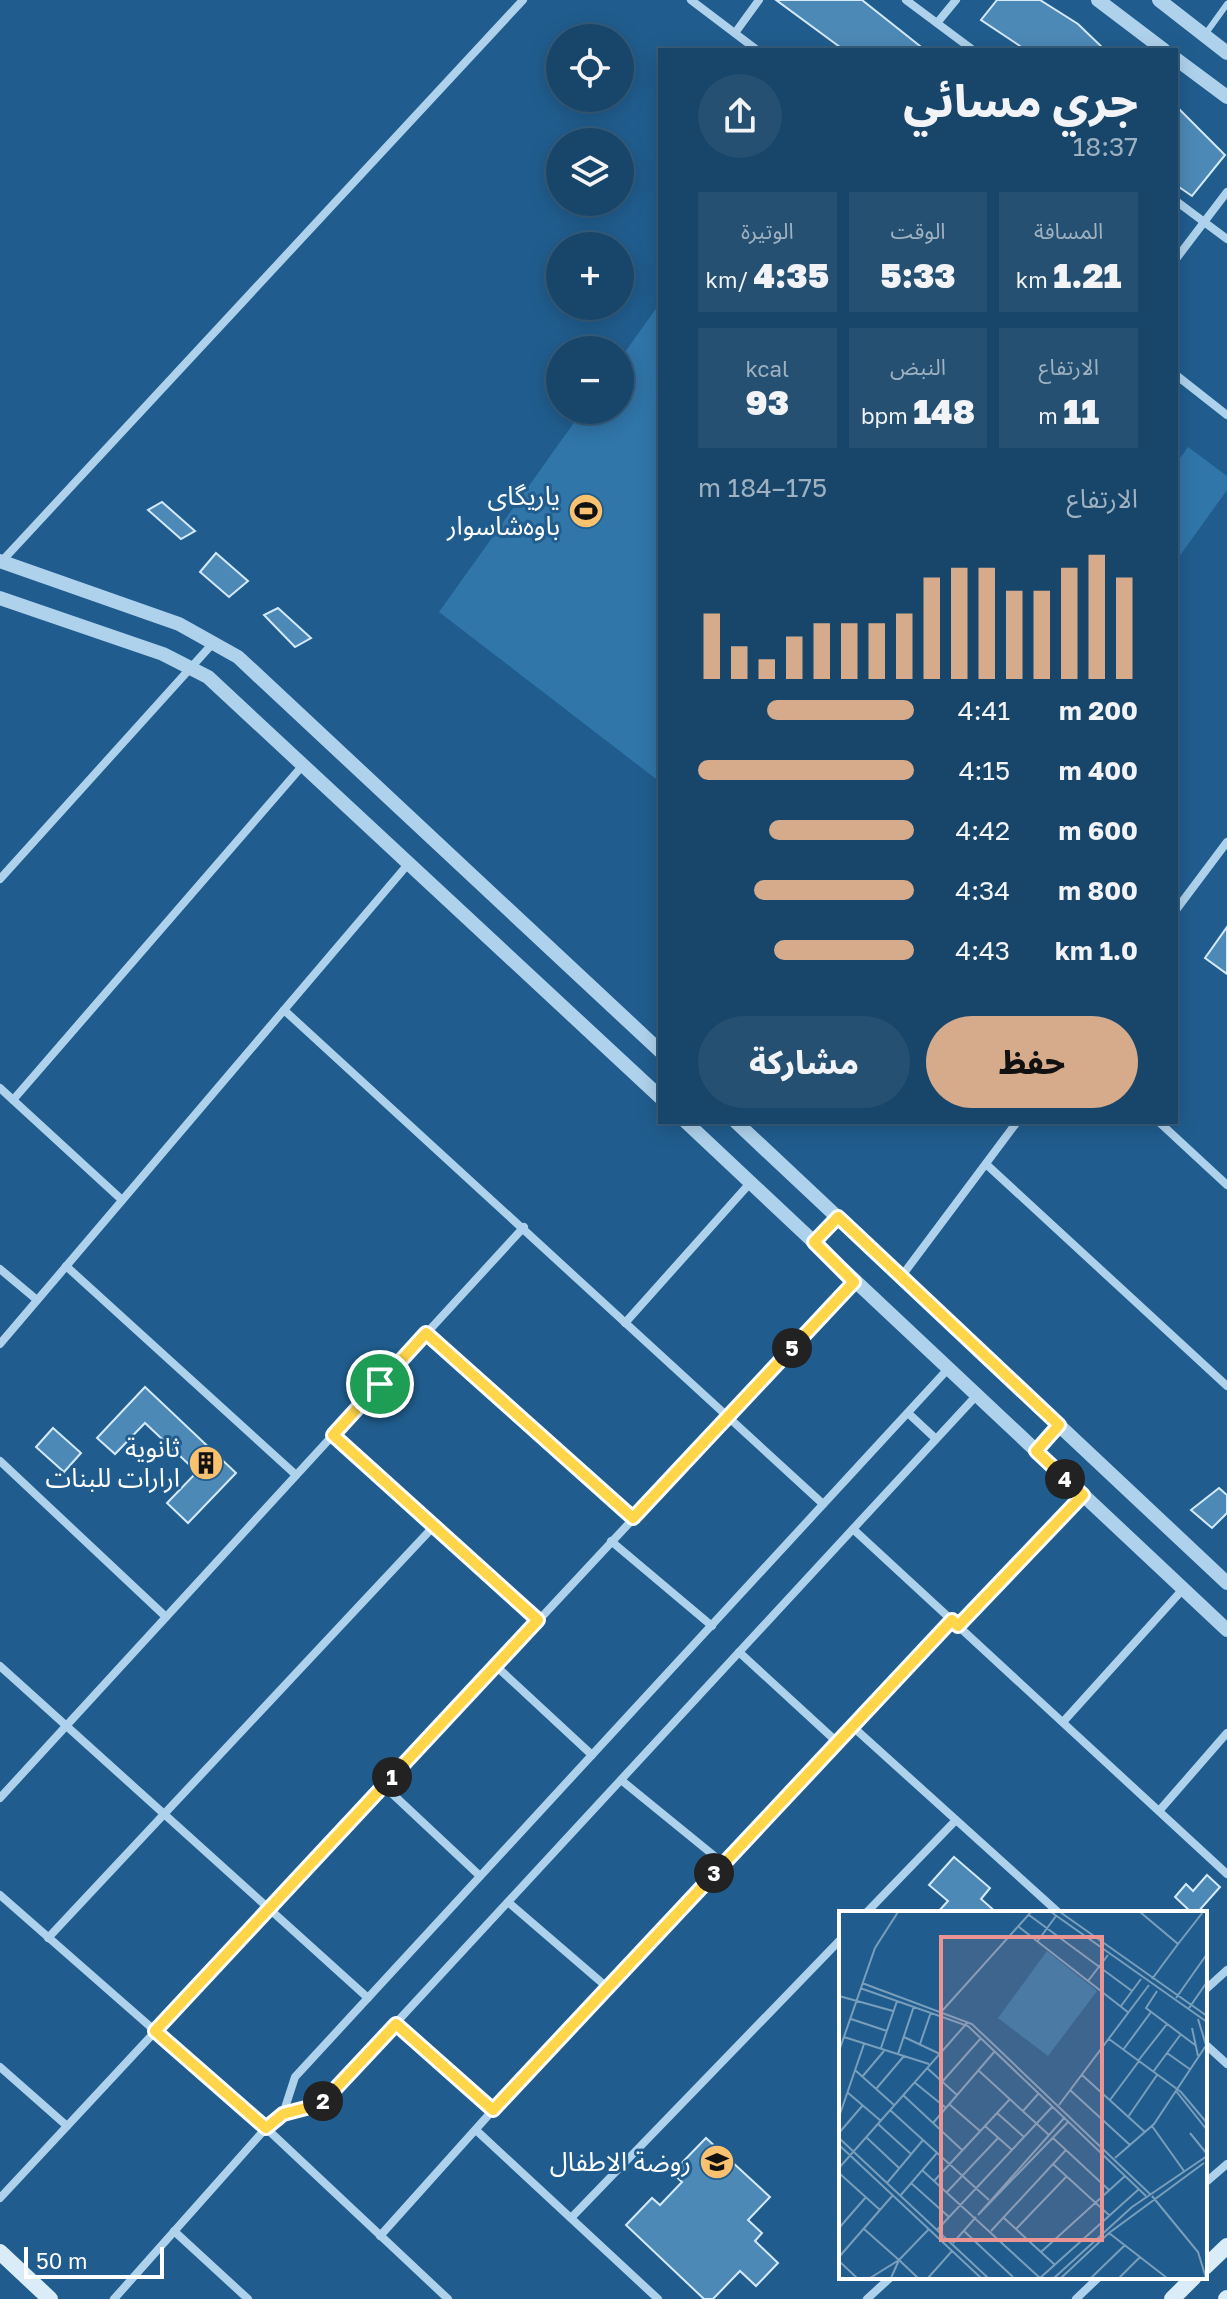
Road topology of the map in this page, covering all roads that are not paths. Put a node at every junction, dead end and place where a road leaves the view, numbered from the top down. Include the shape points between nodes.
1 (523, 0) edge
2 (691, 0) edge
3 (759, 0) edge
4 (906, 0) edge
5 (956, 0) edge
6 (1098, 0) edge
7 (1159, 0) edge
8 (1227, 4) edge
9 (937, 23) junction
10 (735, 33) junction
11 (1204, 36) junction
12 (754, 48) edge
13 (970, 48) edge
14 (1161, 48) edge
15 (1227, 53) edge
16 (1178, 60) edge
17 (1227, 97) edge
18 (1227, 192) edge
19 (1178, 202) edge
20 (1204, 222) junction
21 (1227, 239) edge
22 (1178, 256) edge
23 (1178, 377) edge
24 (1227, 415) edge
25 (1, 561) edge
26 (0, 598) edge
27 (215, 642) junction
28 (191, 666) junction
29 (304, 764) junction
30 (1227, 842) edge
31 (409, 863) junction
32 (0, 879) edge
33 (1178, 907) edge
34 (284, 1010) junction
35 (658, 1049) edge
36 (0, 1088) edge
37 (658, 1095) edge
38 (13, 1100) junction
39 (688, 1124) edge
40 (738, 1124) edge
41 (1016, 1124) edge
42 (1161, 1124) edge
43 (986, 1164) junction
44 (751, 1182) junction
45 (1227, 1185) edge
46 (122, 1200) junction
47 (838, 1217) junction
48 (524, 1227) junction
49 (814, 1242) junction
50 (66, 1266) junction
51 (0, 1269) edge
52 (901, 1277) junction
53 (854, 1282) junction
54 (37, 1300) junction
55 (625, 1323) junction
56 (426, 1333) junction
57 (0, 1344) edge
58 (947, 1370) junction
59 (1227, 1386) edge
60 (976, 1396) junction
61 (908, 1413) junction
62 (728, 1417) junction
63 (1059, 1425) junction
64 (333, 1435) junction
65 (936, 1439) junction
66 (1036, 1451) junction
67 (0, 1461) edge
68 (296, 1475) junction
69 (1083, 1495) junction
70 (823, 1504) junction
71 (633, 1518) junction
72 (434, 1526) junction
73 (853, 1529) junction
74 (611, 1541) junction
75 (1227, 1583) edge
76 (1184, 1588) junction
77 (166, 1617) junction
78 (538, 1620) junction
79 (955, 1623) junction
80 (712, 1626) junction
81 (1227, 1630) edge
82 (739, 1652) junction
83 (0, 1666) edge
84 (496, 1666) junction
85 (1063, 1722) junction
86 (66, 1726) junction
87 (852, 1726) junction
88 (1227, 1733) edge
89 (837, 1742) junction
90 (592, 1755) junction
91 (621, 1780) junction
92 (384, 1786) junction
93 (0, 1798) edge
94 (1159, 1811) junction
95 (163, 1814) junction
96 (956, 1820) junction
97 (723, 1863) junction
98 (1227, 1874) edge
99 (480, 1876) junction
100 (0, 1895) edge
101 (508, 1902) junction
102 (269, 1909) junction
103 (868, 1911) edge
104 (1057, 1911) edge
105 (48, 1938) junction
106 (839, 1941) edge
107 (1227, 1970) edge
108 (608, 1988) junction
109 (1207, 1988) edge
110 (368, 1998) junction
111 (396, 2024) junction
112 (155, 2031) junction
113 (1207, 2046) edge
114 (1227, 2064) edge
115 (0, 2067) edge
116 (493, 2110) junction
117 (283, 2114) junction
118 (67, 2126) junction
119 (266, 2128) junction
120 (477, 2131) junction
121 (1227, 2164) edge
122 (1207, 2181) edge
123 (0, 2198) edge
124 (571, 2218) junction
125 (174, 2231) junction
126 (380, 2236) junction
127 (1227, 2246) edge
128 (0, 2252) edge
129 (1207, 2265) edge
130 (889, 2279) edge
131 (1097, 2279) edge
132 (1192, 2279) edge
133 (50, 2299) edge
134 (114, 2299) edge
135 (248, 2299) edge
136 (448, 2299) edge
137 (658, 2299) edge
138 (867, 2299) edge
139 (1076, 2299) edge
140 (1172, 2299) edge

1 - 25 street
2 - 10 street
3 - 10 street
4 - 9 street
5 - 9 street
6 - 14 street
7 - 11 street
8 - 11 lane
9 - 13 street
10 - 12 street
11 - 15 street
16 - 17 street
18 - 20 street
19 - 20 street
20 - 21 street
20 - 22 street
23 - 24 street
25 - 27 street via 179,624
26 - 28 street
27 - 28 street
27 - 35 street via 271,686
28 - 29 street
28 - 32 street
29 - 31 street
29 - 38 street
30 - 33 street
31 - 34 street
31 - 37 street
34 - 46 street
34 - 48 street
36 - 38 street
38 - 46 street
39 - 44 street
40 - 47 street
41 - 43 street
42 - 45 street
43 - 52 street
43 - 59 street
44 - 49 street
44 - 55 street
46 - 50 street
47 - 49 street
47 - 52 street
48 - 55 street
48 - 56 street
49 - 53 street
50 - 54 street
50 - 68 street
51 - 54 street
52 - 63 street
53 - 58 street
53 - 62 street
54 - 57 street
55 - 62 street
56 - 64 street
56 - 71 street
58 - 60 street
58 - 61 street
60 - 65 street
60 - 66 street
61 - 65 street
61 - 70 street
62 - 70 street
62 - 71 street
63 - 66 street
63 - 75 street
64 - 68 street
64 - 72 street
65 - 73 street
66 - 69 street
67 - 77 street
68 - 77 street
69 - 76 street
69 - 79 street
70 - 80 street
71 - 74 street
72 - 78 street
72 - 95 street
73 - 79 street
73 - 82 street
74 - 78 street
74 - 80 street
76 - 81 street
76 - 85 street
77 - 86 street
78 - 84 street
79 - 85 street
79 - 87 street
80 - 90 street
82 - 89 street
82 - 91 street
83 - 86 street
84 - 90 street
84 - 92 street
85 - 94 street
86 - 93 street
86 - 95 street
87 - 89 street
87 - 96 street
88 - 94 street
89 - 97 street
90 - 99 street
91 - 97 street
91 - 101 street
92 - 99 street
92 - 102 street
94 - 98 street
95 - 102 street
95 - 105 street
96 - 103 street
96 - 104 street
97 - 108 street
99 - 110 street
100 - 105 street
101 - 108 street
101 - 111 street
102 - 110 street
102 - 112 street
105 - 112 street
106 - 124 street
107 - 109 street
108 - 116 street
110 - 117 street via 295,2077
111 - 116 street
111 - 117 street via 321,2104
112 - 118 street
112 - 119 street
113 - 114 street
115 - 118 street
116 - 120 street
117 - 119 street
118 - 123 street
119 - 125 street
119 - 126 street
120 - 124 street
120 - 126 street
121 - 122 street
124 - 137 street
125 - 134 street
125 - 135 street
126 - 136 street
127 - 129 main road
128 - 133 main road
130 - 138 street
131 - 139 street
132 - 140 main road

